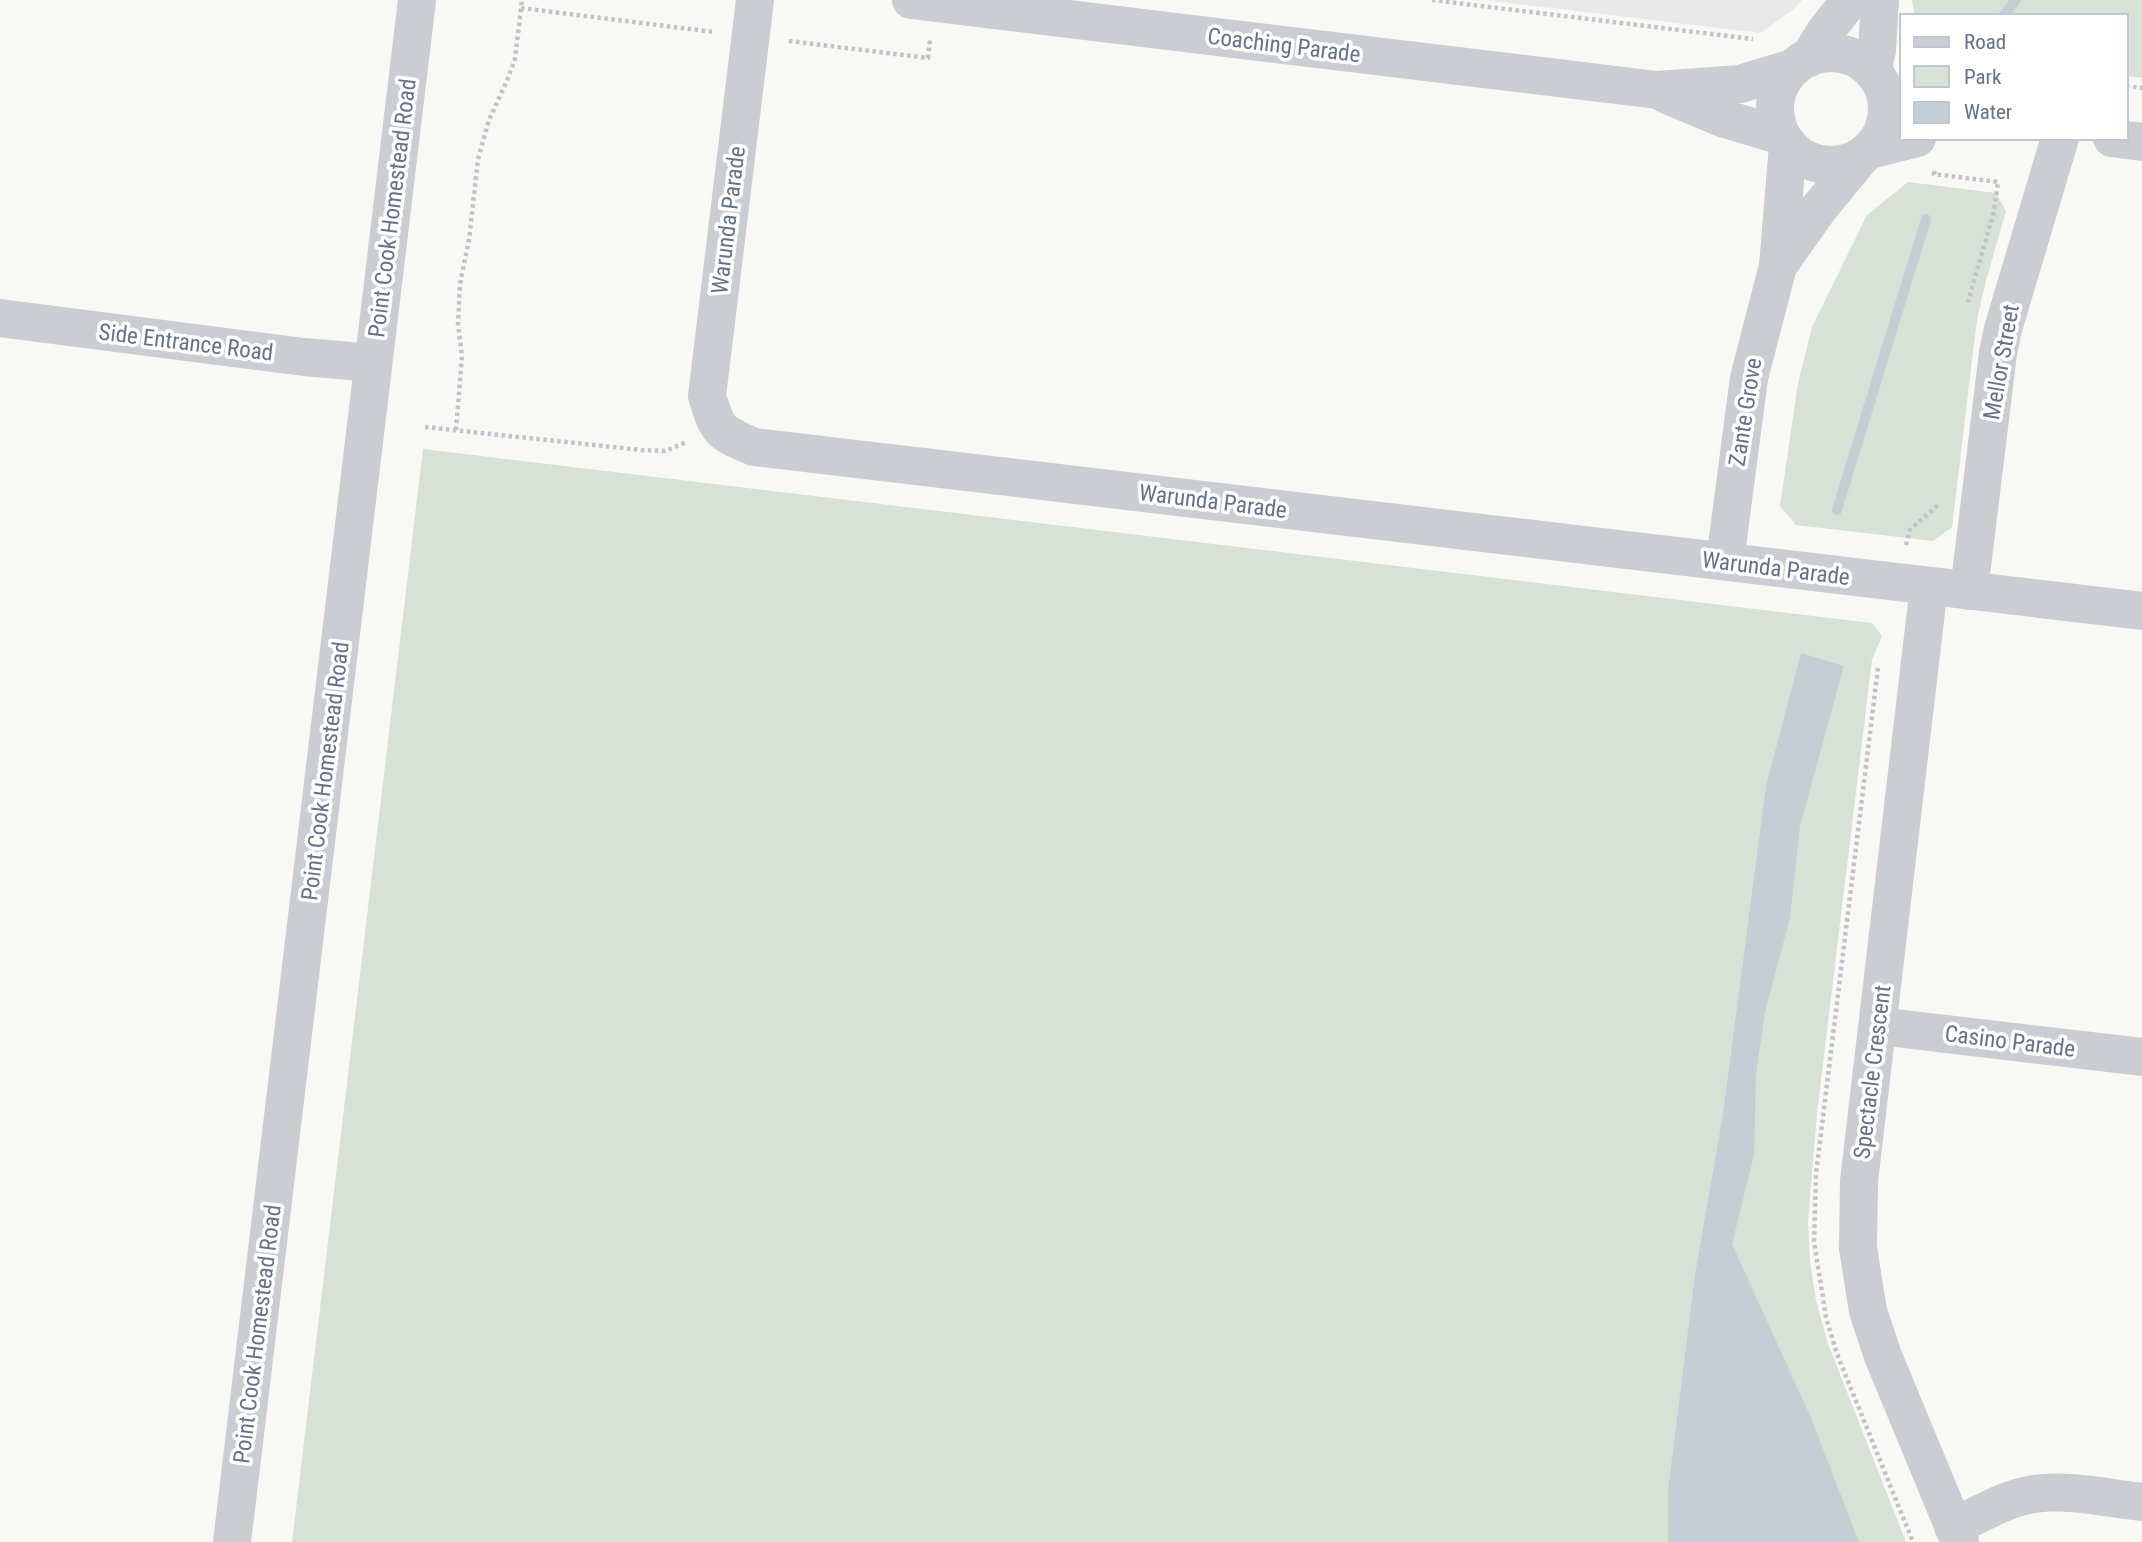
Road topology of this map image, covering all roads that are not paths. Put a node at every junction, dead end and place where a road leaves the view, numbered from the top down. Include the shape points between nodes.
1 (417, 0) edge
2 (755, 0) edge
3 (911, 0) edge
4 (1850, 0) edge
5 (1880, 0) edge
6 (1801, 63) junction
7 (1885, 80) edge
8 (1657, 90) junction
9 (1785, 140) junction
10 (1910, 140) edge
11 (2059, 140) edge
12 (1866, 153) junction
13 (1778, 266) junction
14 (0, 318) edge
15 (373, 363) junction
16 (1725, 561) junction
17 (1930, 586) junction
18 (1969, 591) junction
19 (2142, 611) edge
20 (1878, 1026) junction
21 (2142, 1057) edge
22 (2142, 1502) edge
23 (1957, 1534) edge
24 (232, 1542) edge

1 - 15 street, Point Cook Homestead Road
2 - 16 street, Warunda Parade via 707,396 715,424 729,436 754,447
3 - 8 street, Coaching Parade
4 - 6 street
5 - 7 street via 1877,50
6 - 7 street via 1825,54 1842,54
6 - 8 street, Coaching Parade via 1740,84
6 - 9 street via 1782,82 1776,100 1776,118
7 - 12 street via 1886,118
8 - 9 street, Coaching Parade
9 - 12 street via 1800,156 1823,164 1847,163
9 - 13 street, Zante Grove
10 - 12 street
11 - 18 street, Mellor Street via 2003,328
12 - 13 street, Zante Grove
13 - 16 street, Zante Grove via 1747,388
14 - 15 street, Side Entrance Road
15 - 24 street, Point Cook Homestead Road
16 - 17 street, Warunda Parade
17 - 18 street, Warunda Parade
17 - 20 street, Spectacle Crescent
18 - 19 street, Warunda Parade
20 - 21 street, Casino Parade
20 - 23 street, Spectacle Crescent via 1859,1181 1862,1279 1883,1356
22 - 23 street via 2033,1494 2000,1505

